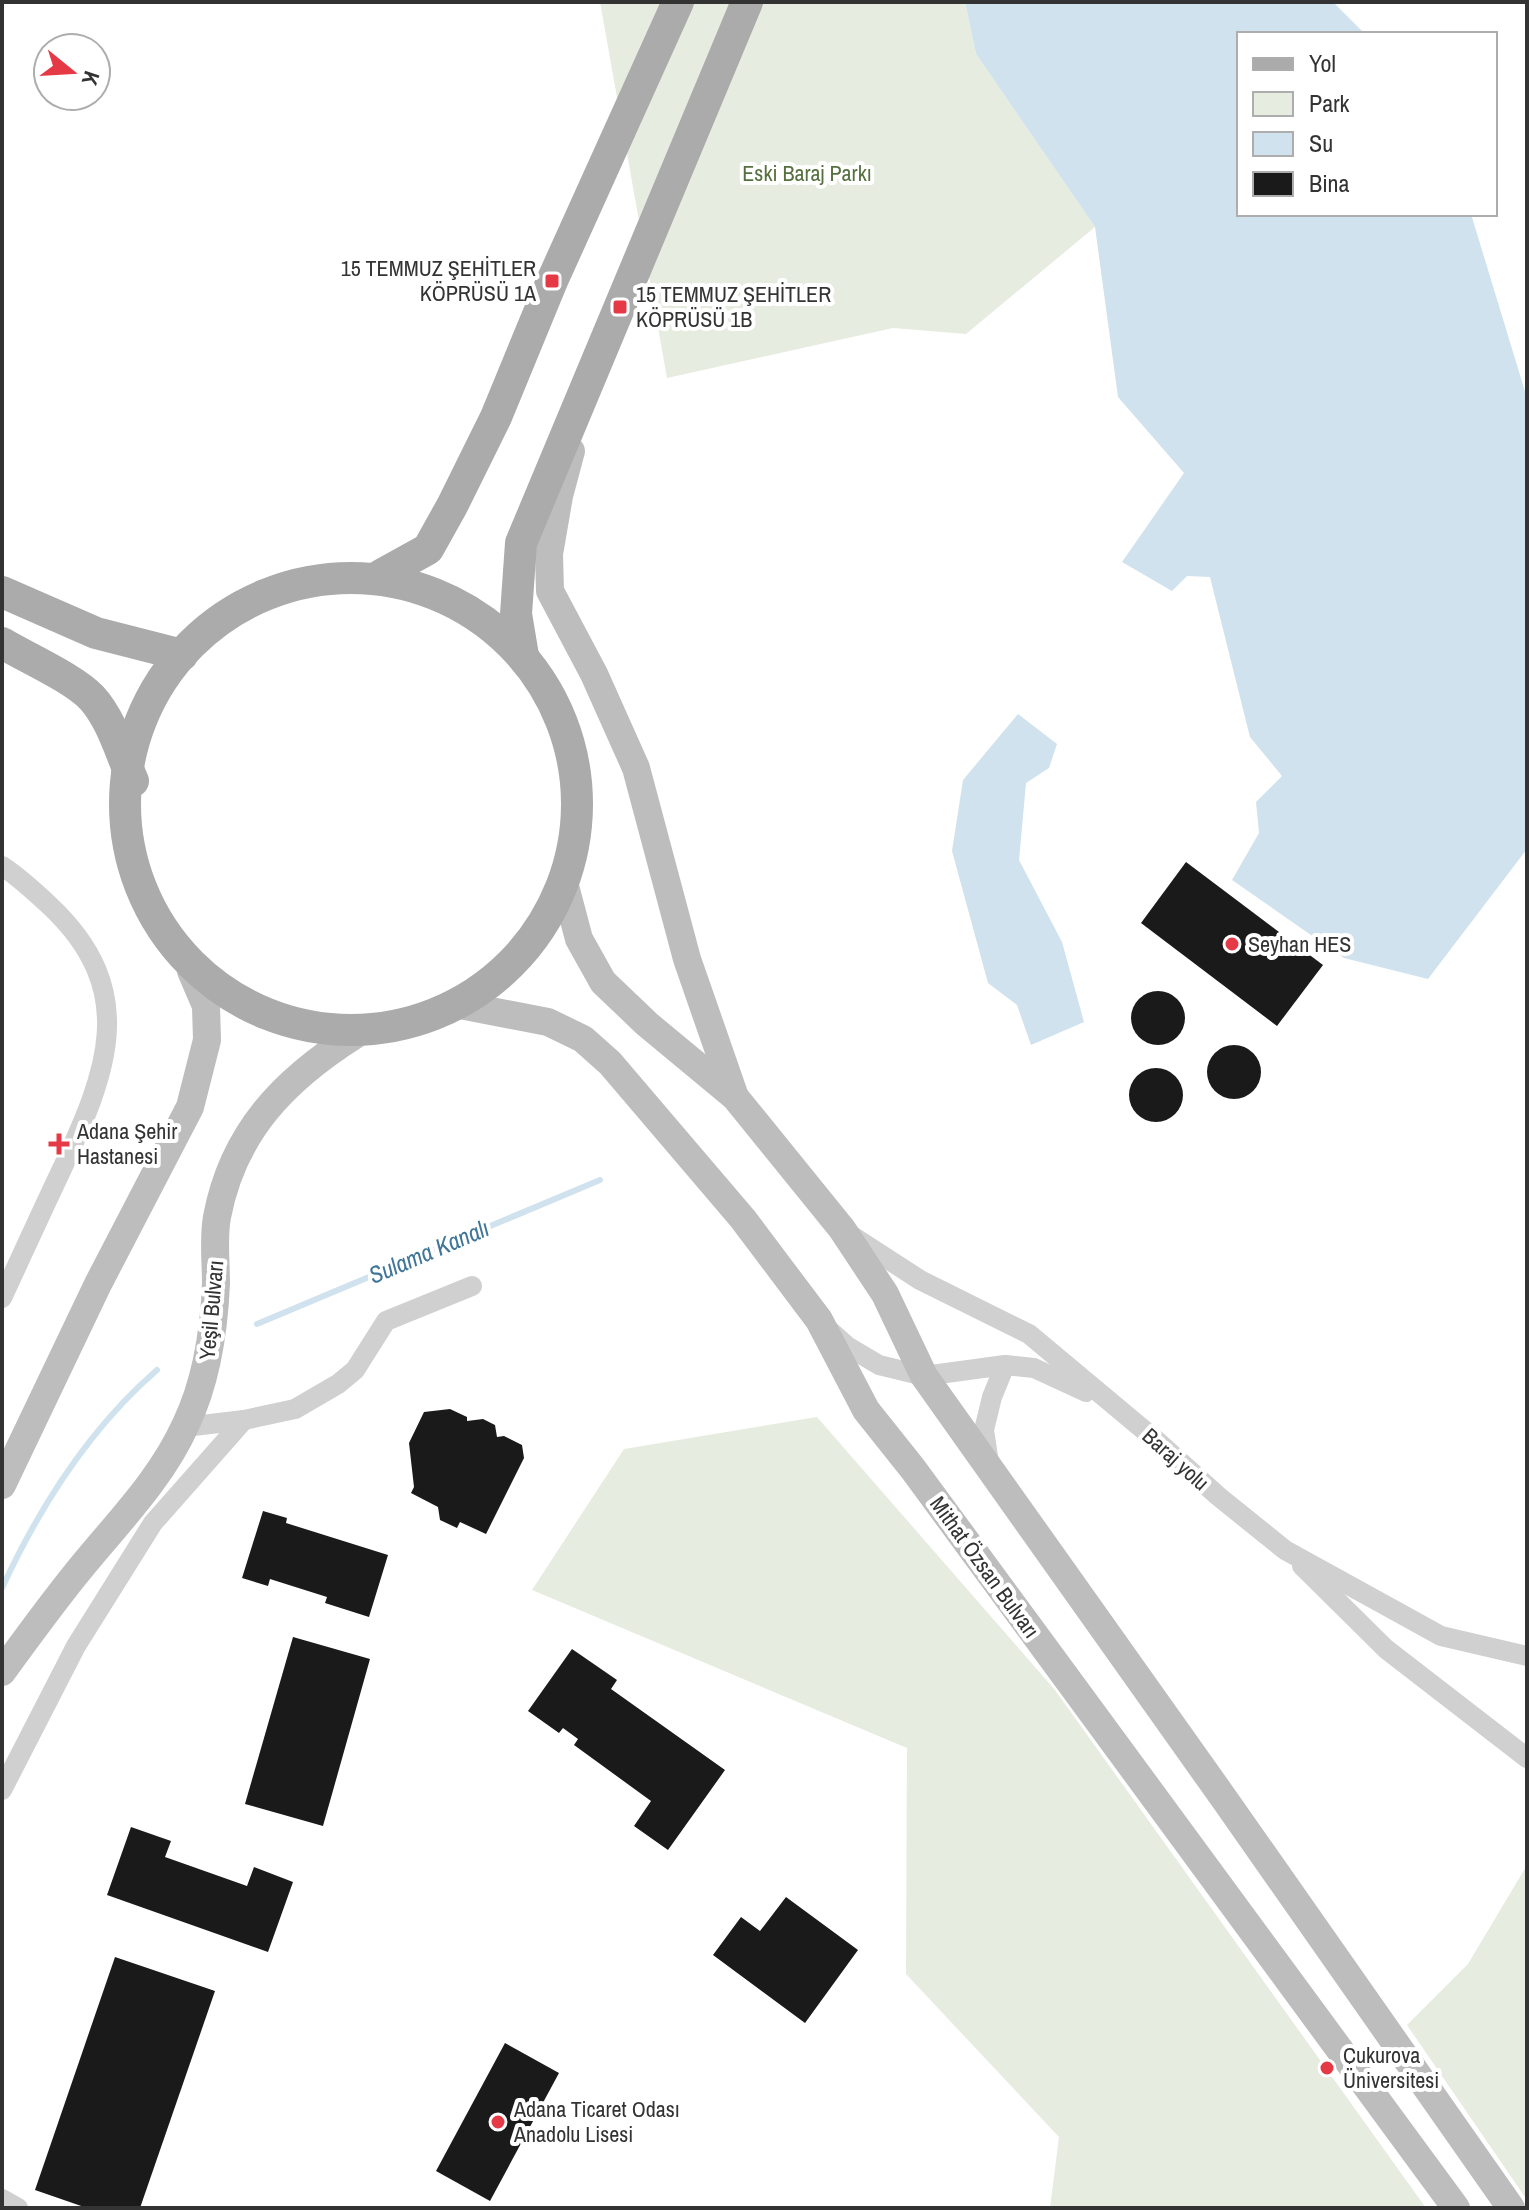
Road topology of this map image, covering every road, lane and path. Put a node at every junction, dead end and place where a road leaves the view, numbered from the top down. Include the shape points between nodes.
1 (747, 2) edge
2 (675, 8) edge
3 (595, 367) junction
4 (381, 575) junction
5 (2, 592) edge
6 (2, 643) edge
7 (182, 655) junction
8 (523, 656) junction
9 (133, 781) junction
10 (2, 866) edge
11 (565, 886) junction
12 (2, 887) edge
13 (35, 893) junction
14 (191, 971) junction
15 (460, 1005) junction
16 (355, 1035) junction
17 (735, 1097) junction
18 (842, 1229) junction
19 (472, 1286) dead end
20 (2, 1298) edge
21 (819, 1320) junction
22 (1005, 1365) junction
23 (924, 1376) junction
24 (1111, 1403) junction
25 (244, 1420) junction
26 (185, 1427) junction
27 (991, 1470) junction
28 (2, 1485) edge
29 (1285, 1550) junction
30 (1527, 1656) edge
31 (2, 1672) edge
32 (1527, 1758) edge
33 (2, 1790) edge
34 (2, 2199) edge
35 (18, 2208) edge
36 (1456, 2208) edge
37 (1511, 2208) edge

1 - 3 main road
2 - 4 main road via 452,506 428,549
3 - 8 main road via 521,543 516,614
3 - 17 main road via 559,496 549,554 550,591 636,768 687,959
4 - 7 main road via 336,571 247,598
4 - 8 main road via 479,618
5 - 7 main road via 96,633
6 - 9 main road via 91,698
7 - 9 main road via 147,708
8 - 11 main road via 542,681 567,743 578,790
9 - 14 main road via 129,847 138,888
10 - 13 street
11 - 15 main road via 530,941
11 - 17 main road via 579,939 603,982
12 - 13 street
13 - 20 street via 64,919 95,961 108,1023 90,1110
14 - 16 main road via 251,1008 319,1031
14 - 28 main road via 206,1006 207,1040 190,1107
15 - 16 main road via 413,1025
15 - 21 main road, Mithat Özsan Bulvarı via 548,1022 583,1039 610,1063 743,1219
16 - 26 main road, Yeşil Bulvarı via 318,1058 276,1096 250,1128 232,1164 216,1219 208,1363
17 - 18 main road
18 - 23 main road via 885,1294
18 - 24 street, Baraj yolu via 920,1280 1029,1334
19 - 25 street via 386,1321 355,1370 295,1409
21 - 23 street via 879,1365
21 - 36 main road, Mithat Özsan Bulvarı via 866,1410
22 - 23 street
22 - 24 street via 1034,1368
22 - 27 street via 984,1430
23 - 27 main road
24 - 29 street, Baraj yolu
25 - 26 street
25 - 33 street via 153,1523 76,1646
26 - 31 main road, Yeşil Bulvarı via 141,1498 75,1574
27 - 37 main road
29 - 30 street, Baraj yolu via 1441,1636
29 - 32 street via 1386,1649
34 - 35 street

